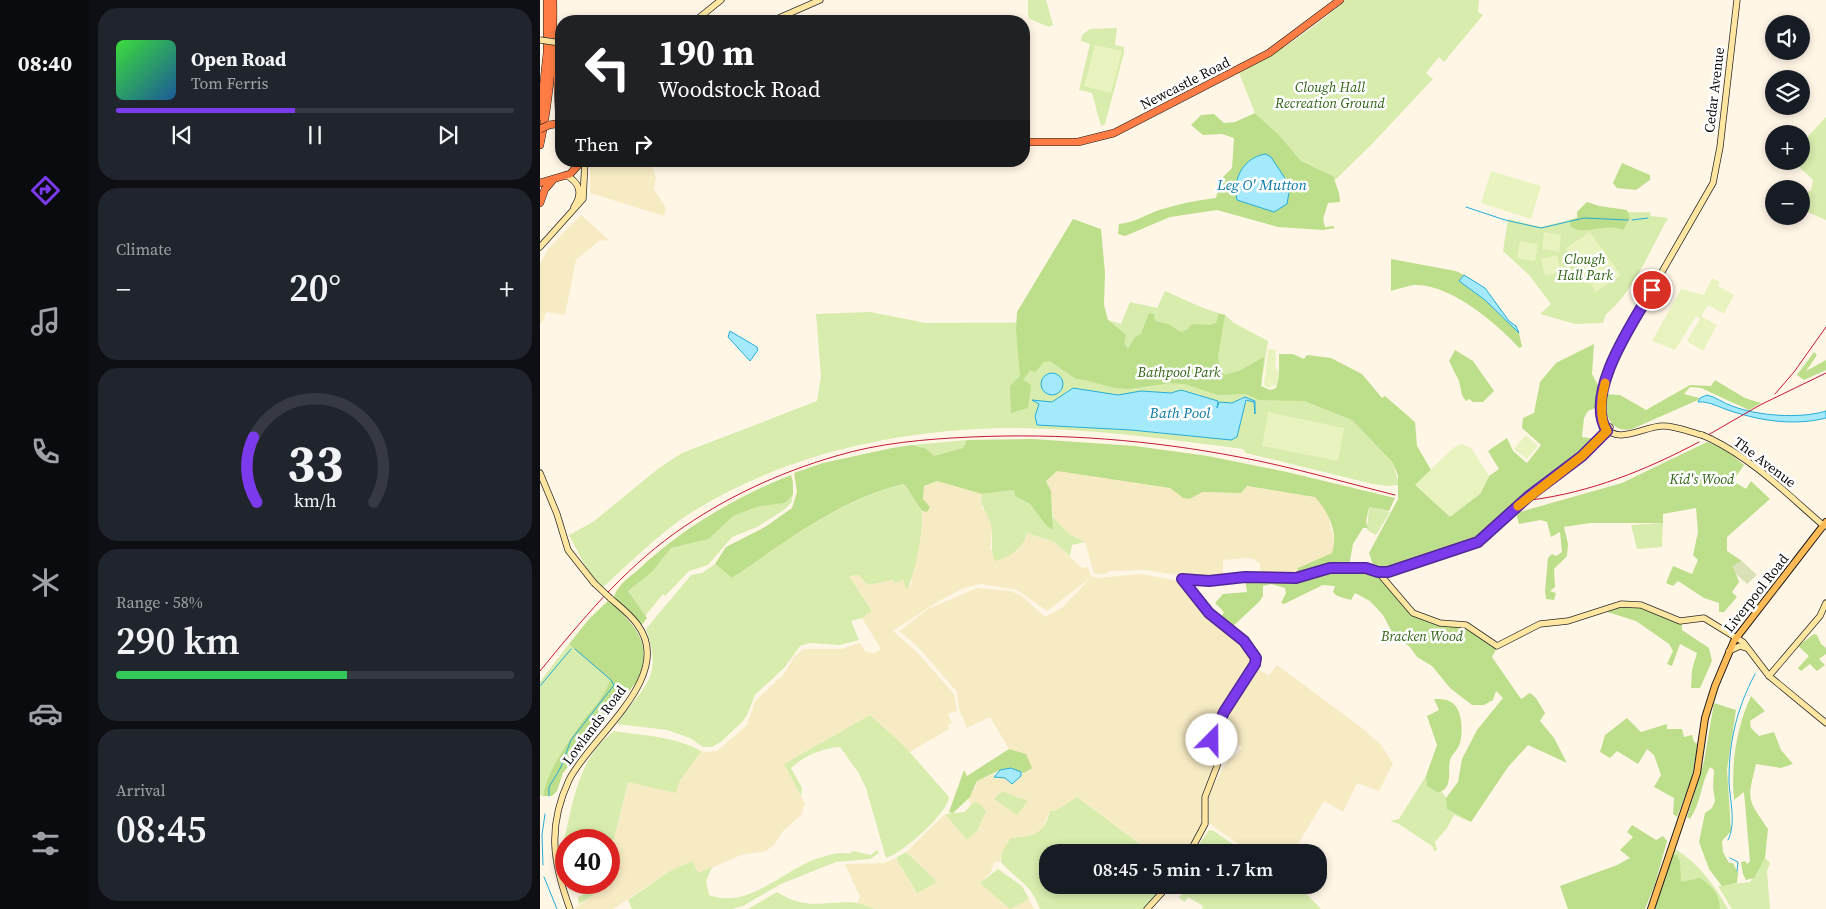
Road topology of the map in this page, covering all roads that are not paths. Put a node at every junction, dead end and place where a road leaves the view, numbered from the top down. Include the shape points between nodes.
1 (547, 0) edge
2 (554, 0) edge
3 (721, 0) edge
4 (820, 0) edge
5 (1340, 0) edge
6 (1738, 0) edge
7 (702, 15) edge
8 (786, 15) edge
9 (555, 22) edge
10 (540, 40) edge
11 (555, 42) edge
12 (540, 69) edge
13 (540, 117) edge
14 (555, 124) edge
15 (540, 129) edge
16 (1030, 142) edge
17 (540, 145) edge
18 (579, 167) edge
19 (584, 167) edge
20 (566, 175) junction
21 (554, 179) junction
22 (540, 183) edge
23 (540, 203) edge
24 (567, 217) junction
25 (540, 247) edge
26 (1609, 429) junction
27 (540, 472) edge
28 (542, 484) edge
29 (1825, 524) edge
30 (1378, 572) junction
31 (1826, 603) edge
32 (1736, 637) junction
33 (1750, 650) junction
34 (1729, 651) junction
35 (1769, 676) junction
36 (1826, 723) edge
37 (1195, 844) edge
38 (1161, 894) edge
39 (570, 909) edge
40 (1147, 909) edge
41 (1651, 909) edge

1 - 12 highway
1 - 13 highway
2 - 9 highway
2 - 17 highway via 546,120
3 - 7 street
4 - 8 street
5 - 16 highway, Newcastle Road via 1269,53 1114,133 1078,142
6 - 26 street, Cedar Avenue via 1713,183 1611,364 1602,394 1603,415
10 - 11 street, bridge
14 - 15 highway, bridge
18 - 20 highway
19 - 24 street via 583,199
20 - 21 highway
20 - 24 street via 577,184 580,193
21 - 22 highway
21 - 23 highway via 546,187
24 - 25 street
26 - 29 street, The Avenue, bridge via 1625,435 1664,426 1702,435 1733,450
26 - 30 street via 1582,456 1529,496 1478,542 1404,567
27 - 28 street, Lowlands Road
28 - 39 street, Lowlands Road, bridge via 557,514 568,550 594,583 641,630 648,652 641,684 579,763 561,800 554,849 556,869
29 - 32 main road, Liverpool Road
30 - 32 street via 1412,614 1440,623 1466,625 1497,646 1540,624 1568,621 1621,604 1641,606 1680,621 1704,618
30 - 37 street via 1366,568 1330,568 1291,578 1182,579 1209,613 1244,641 1256,658 1212,738 1218,760 1205,797 1205,824
31 - 35 street via 1820,616
32 - 33 street
32 - 34 main road, Liverpool Road
33 - 34 street via 1740,646
33 - 35 street
34 - 41 main road, Liverpool Road via 1705,718 1697,772
35 - 36 street
38 - 40 street

